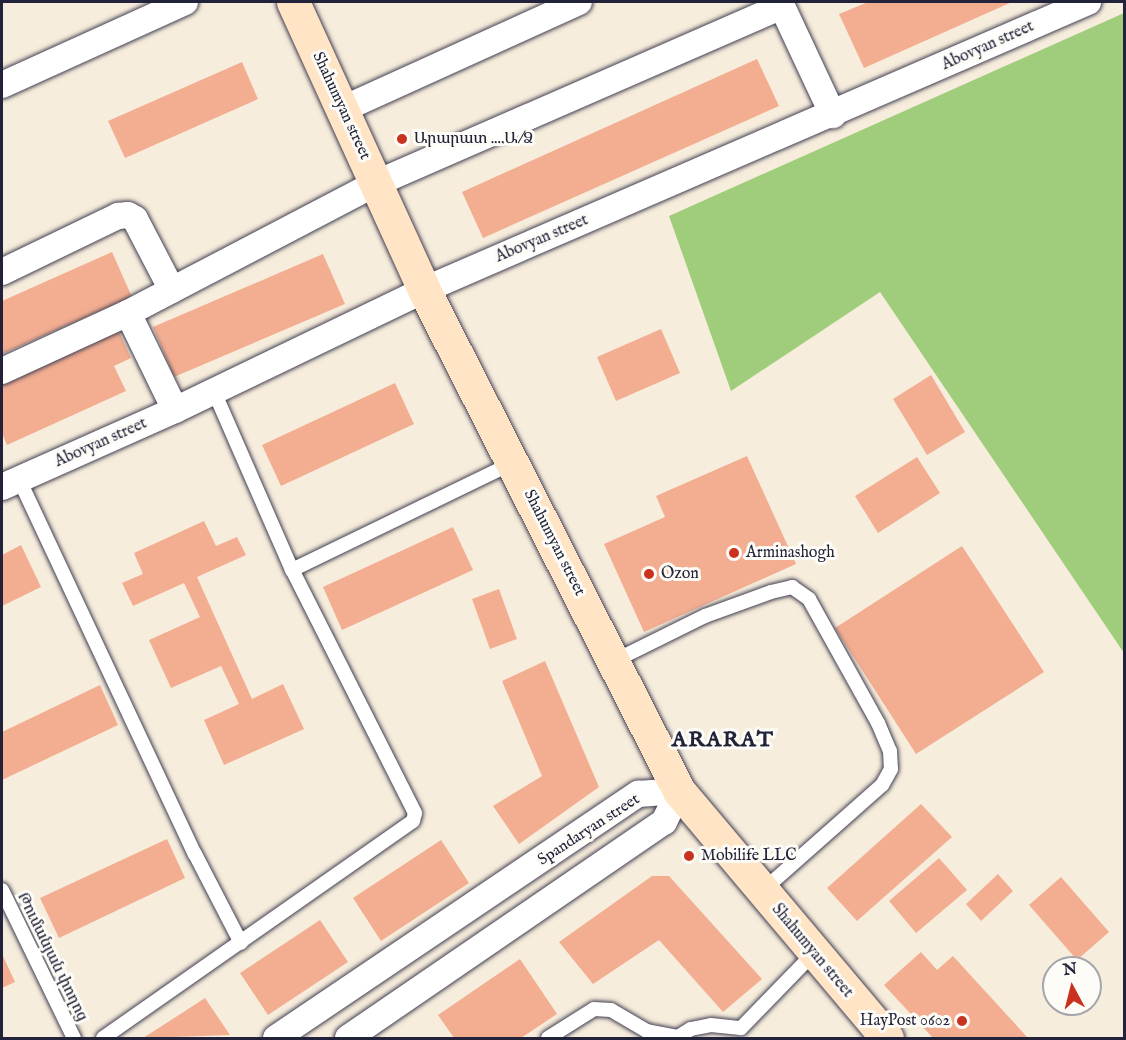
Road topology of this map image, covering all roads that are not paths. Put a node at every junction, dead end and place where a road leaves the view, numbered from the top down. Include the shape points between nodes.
1 (185, 2) edge
2 (293, 2) edge
3 (579, 2) edge
4 (1088, 2) edge
5 (781, 4) edge
6 (2, 85) edge
7 (343, 109) junction
8 (833, 115) junction
9 (376, 183) junction
10 (2, 272) edge
11 (172, 290) junction
12 (424, 290) junction
13 (128, 313) junction
14 (2, 371) edge
15 (213, 389) junction
16 (175, 410) junction
17 (513, 463) junction
18 (7, 481) edge
19 (292, 570) junction
20 (614, 661) junction
21 (680, 790) junction
22 (2, 890) edge
23 (761, 891) junction
24 (241, 943) junction
25 (814, 953) junction
26 (74, 1038) edge
27 (104, 1038) edge
28 (276, 1038) edge
29 (348, 1038) edge
30 (548, 1038) edge
31 (887, 1038) edge

1 - 6 street
2 - 7 main road, Shahumyan street
3 - 7 street
4 - 8 street, Abovyan street
5 - 8 street
5 - 9 street
7 - 9 main road, Shahumyan street
8 - 12 street, Abovyan street
9 - 11 street
9 - 12 main road, Shahumyan street
10 - 11 street via 118,216 128,216 135,219
11 - 13 street
12 - 15 street, Abovyan street
12 - 17 main road, Shahumyan street
13 - 14 street
13 - 16 street
15 - 16 street, Abovyan street
15 - 19 lane
16 - 18 street, Abovyan street
17 - 19 lane
17 - 20 main road, Shahumyan street
18 - 24 lane
19 - 24 lane via 415,813 413,821
20 - 21 main road, Shahumyan street
20 - 23 lane via 705,616 771,592 792,587 809,599 878,723 890,751 891,769 867,799
21 - 23 main road, Shahumyan street
21 - 28 street, Spandaryan street via 638,794
21 - 29 street via 664,822
22 - 26 lane, Թումանյան փողոց
23 - 25 main road, Shahumyan street
24 - 27 lane
25 - 30 lane via 741,1028 711,1026 691,1029 678,1037 647,1031 611,1010 594,1009
25 - 31 main road, Shahumyan street

